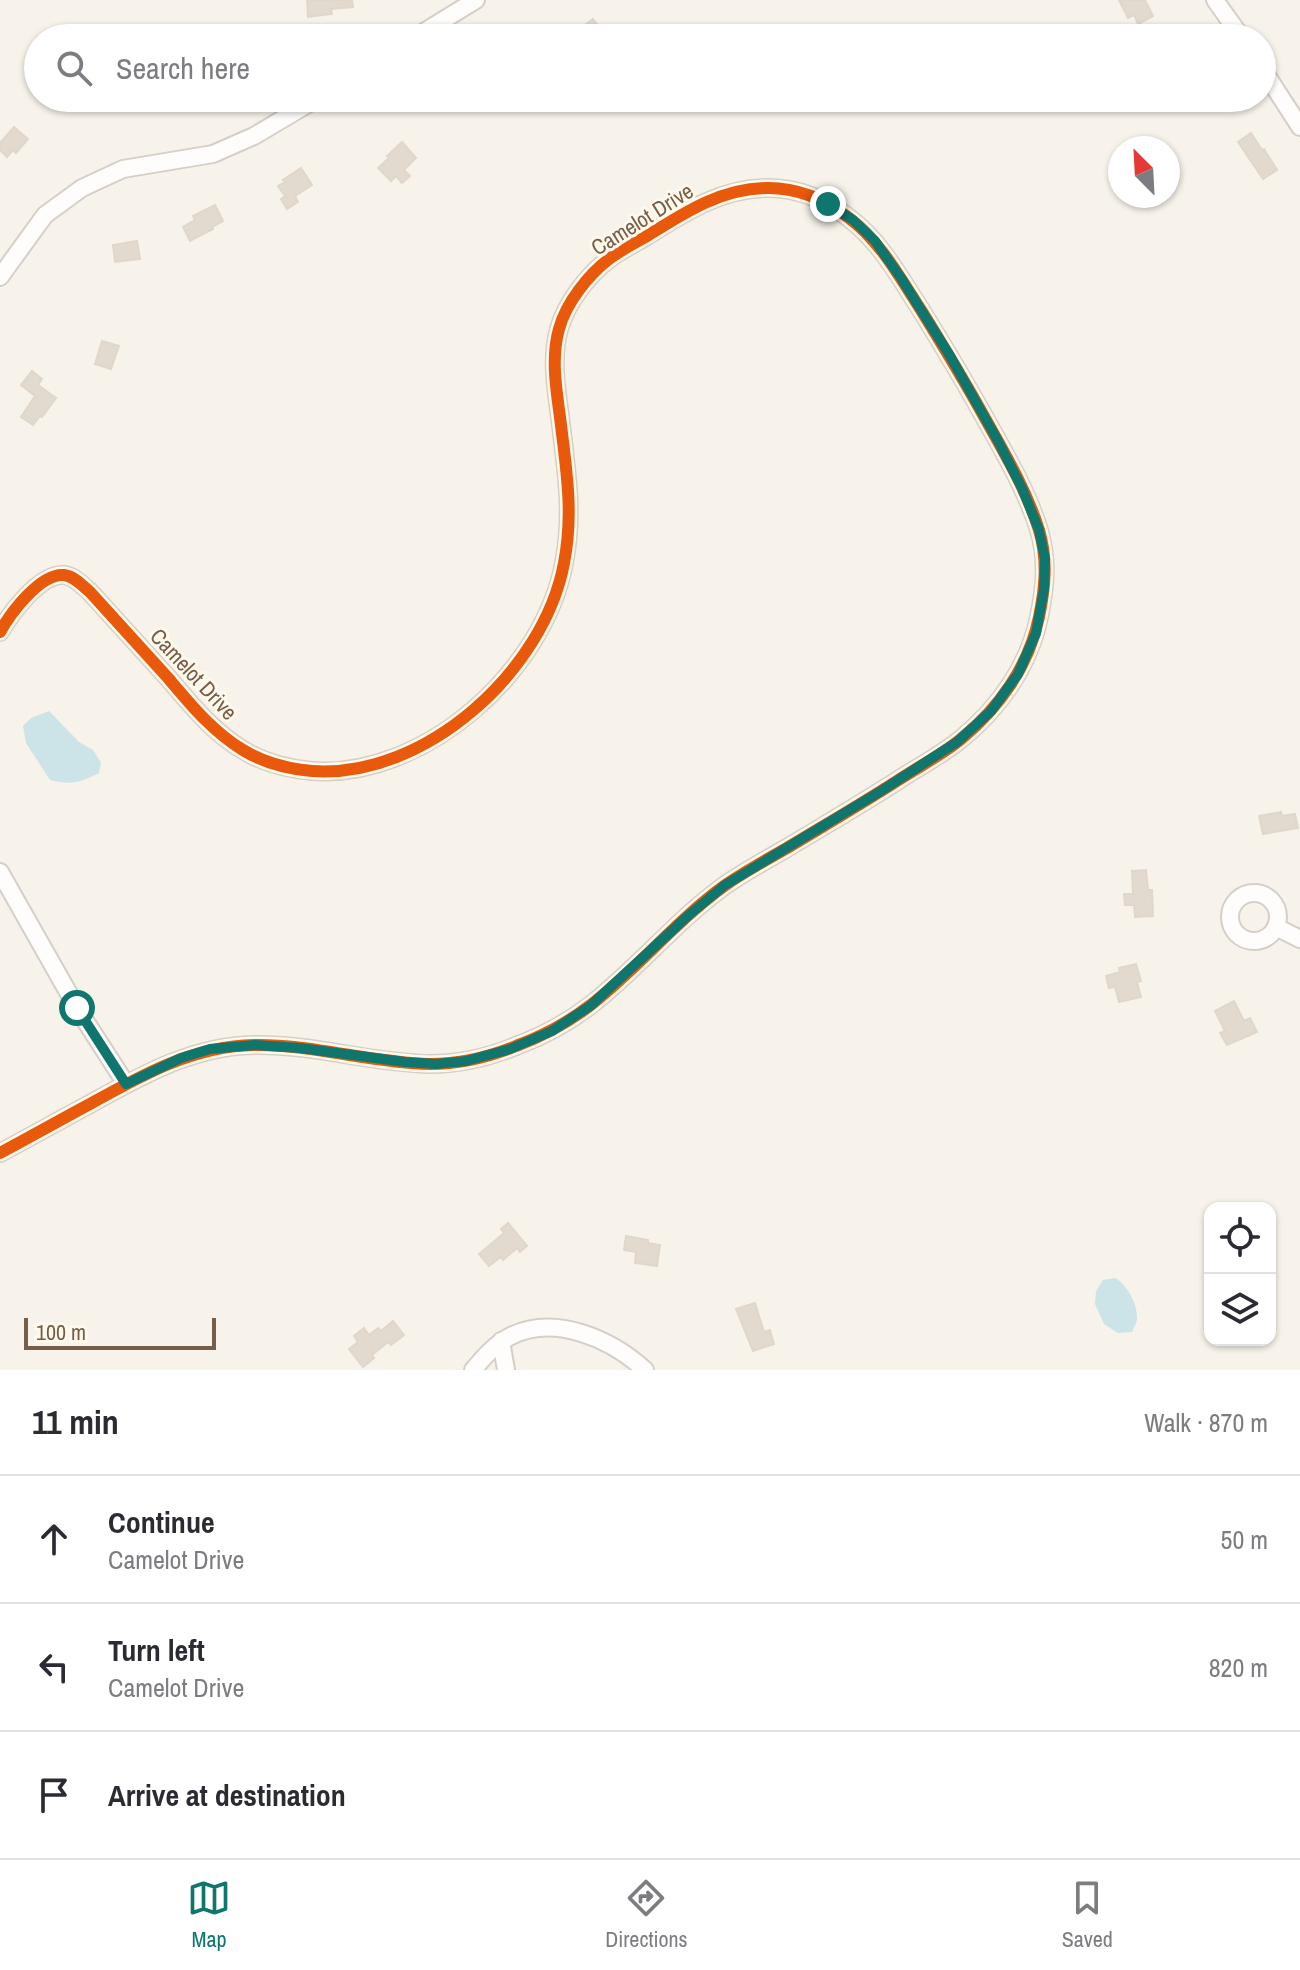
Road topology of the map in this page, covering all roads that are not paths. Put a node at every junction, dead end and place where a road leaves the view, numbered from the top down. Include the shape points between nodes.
1 (476, 0) edge
2 (1215, 0) edge
3 (437, 24) edge
4 (1232, 24) edge
5 (1276, 90) edge
6 (294, 112) edge
7 (1300, 127) edge
8 (0, 277) edge
9 (0, 632) edge
10 (0, 872) edge
11 (1276, 927) dead end
12 (1300, 939) edge
13 (126, 1084) junction
14 (0, 1153) edge
15 (501, 1341) junction
16 (473, 1370) edge
17 (506, 1370) edge
18 (645, 1370) edge

1 - 3 street
2 - 4 street
5 - 7 street
6 - 8 street via 213,154 123,169 82,188 45,215
9 - 13 street, Camelot Drive via 26,597 49,578 64,575 90,592 210,726 246,753 287,769 333,773 379,764 421,746 493,692 522,657 562,576 570,531 554,350 561,320 607,260 697,205 769,188 800,191 828,204 875,241 981,411 1039,530 1045,559 1036,633 1018,674 991,711 957,742 725,885 590,1006 552,1031 510,1049 436,1064 255,1045 210,1049
10 - 13 street
11 - 12 street
13 - 14 street, Camelot Drive
15 - 16 street
15 - 17 street
15 - 18 street via 559,1328 611,1346

